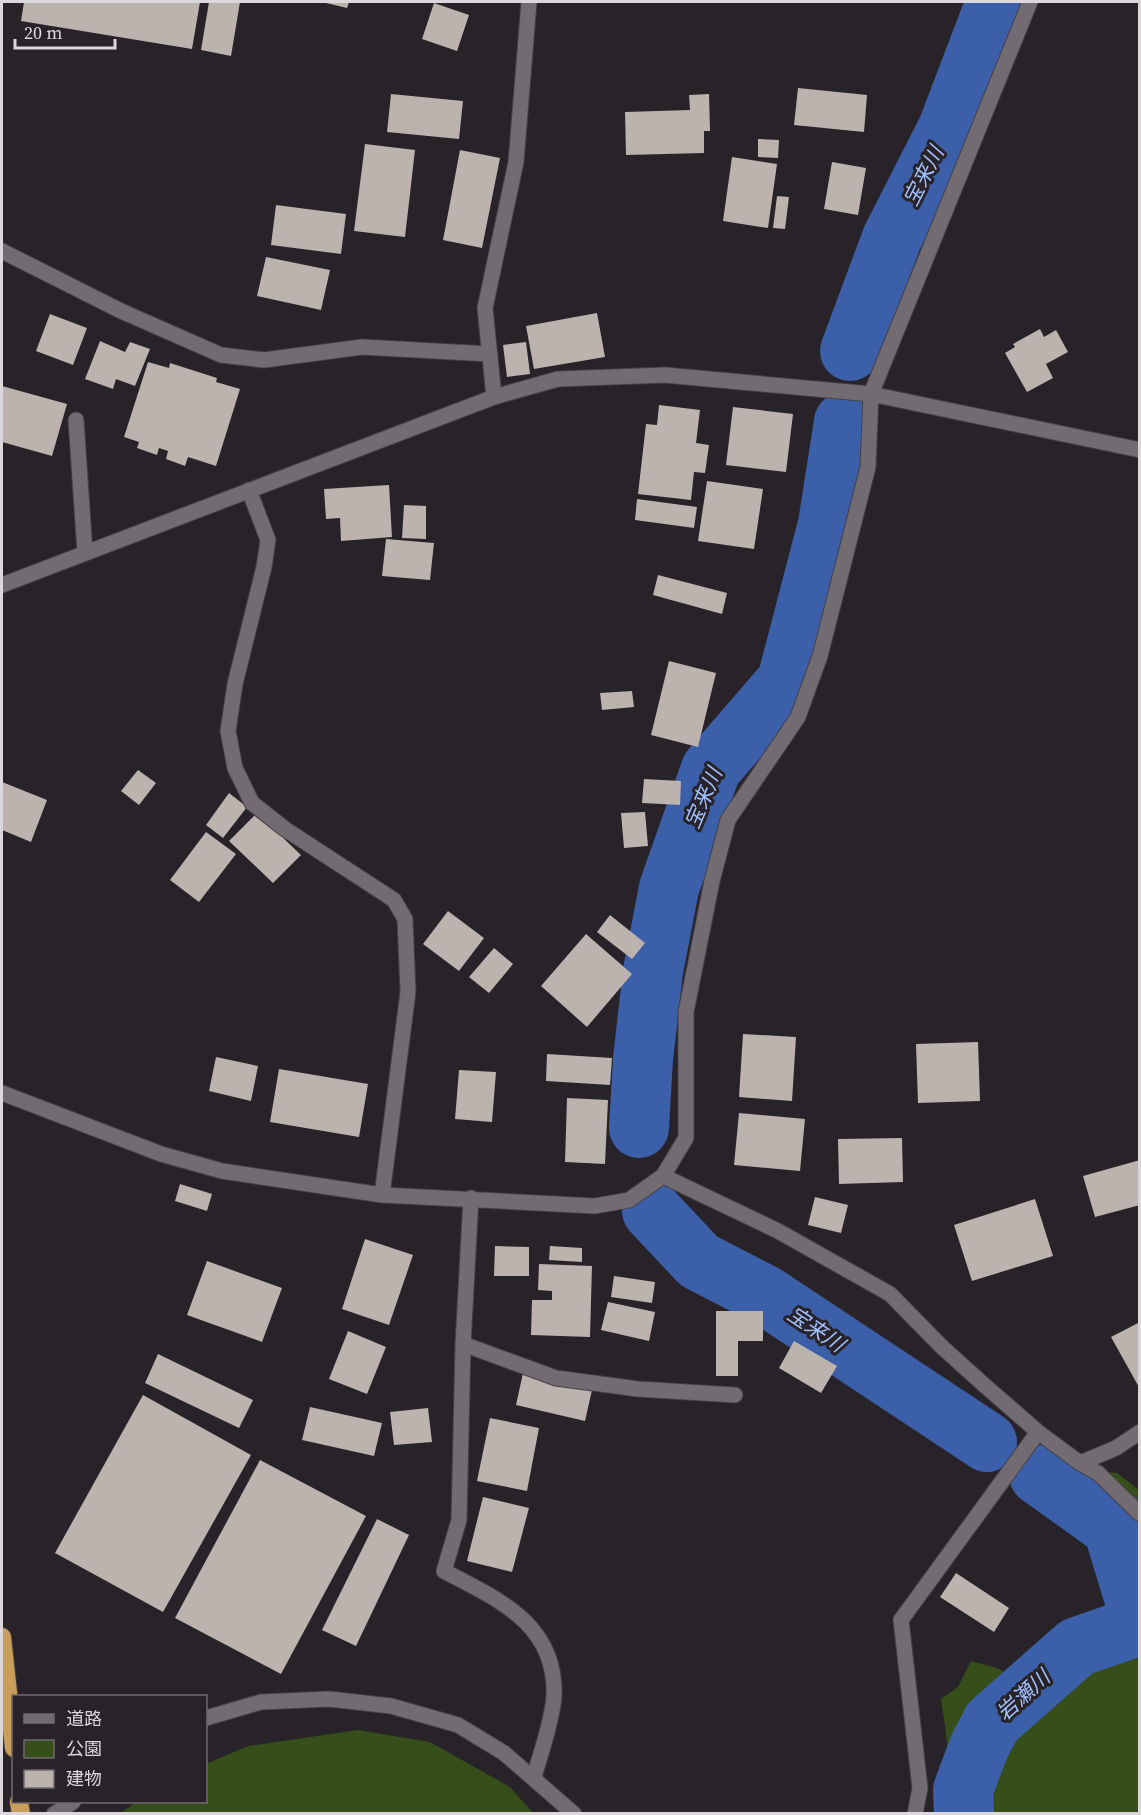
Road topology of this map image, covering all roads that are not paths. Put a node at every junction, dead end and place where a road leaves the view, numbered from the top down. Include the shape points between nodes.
1 (529, 2) edge
2 (1030, 2) edge
3 (2, 251) edge
4 (490, 354) junction
5 (871, 394) junction
6 (494, 397) junction
7 (76, 420) dead end
8 (1140, 450) edge
9 (249, 490) junction
10 (85, 553) junction
11 (2, 585) edge
12 (2, 1093) edge
13 (663, 1176) junction
14 (382, 1195) junction
15 (471, 1198) junction
16 (463, 1344) junction
17 (735, 1395) dead end
18 (1038, 1432) junction
19 (1140, 1432) edge
20 (1080, 1462) junction
21 (1140, 1514) edge
22 (2, 1637) edge
23 (207, 1718) edge
24 (12, 1730) edge
25 (534, 1777) junction
26 (71, 1803) edge
27 (54, 1814) edge
28 (574, 1814) edge
29 (915, 1814) edge

1 - 4 street via 516,162 485,308
2 - 5 street
3 - 4 street via 121,311 221,355 264,360 362,347
4 - 6 street
5 - 6 street via 665,375 558,379
5 - 8 street
5 - 13 street via 868,467 820,656 798,717 728,820 686,1012 686,1138
6 - 9 street
7 - 10 street
9 - 10 street
9 - 14 street via 268,540 228,730 235,768 252,803 394,900 405,919 408,992
10 - 11 street
12 - 14 street via 161,1154 222,1171
13 - 15 street via 629,1200 595,1206
13 - 18 street via 778,1231 890,1294 941,1346
14 - 15 street
15 - 16 street
16 - 17 street via 556,1378 638,1389
16 - 25 street via 459,1520 444,1571 517,1612 541,1638 553,1673 554,1699
18 - 20 street
18 - 29 street via 901,1620 920,1788
19 - 20 street via 1116,1448
20 - 21 street via 1098,1473
22 - 24 highway
23 - 25 street via 261,1702 329,1699 391,1706 458,1725
25 - 28 street
26 - 27 street

